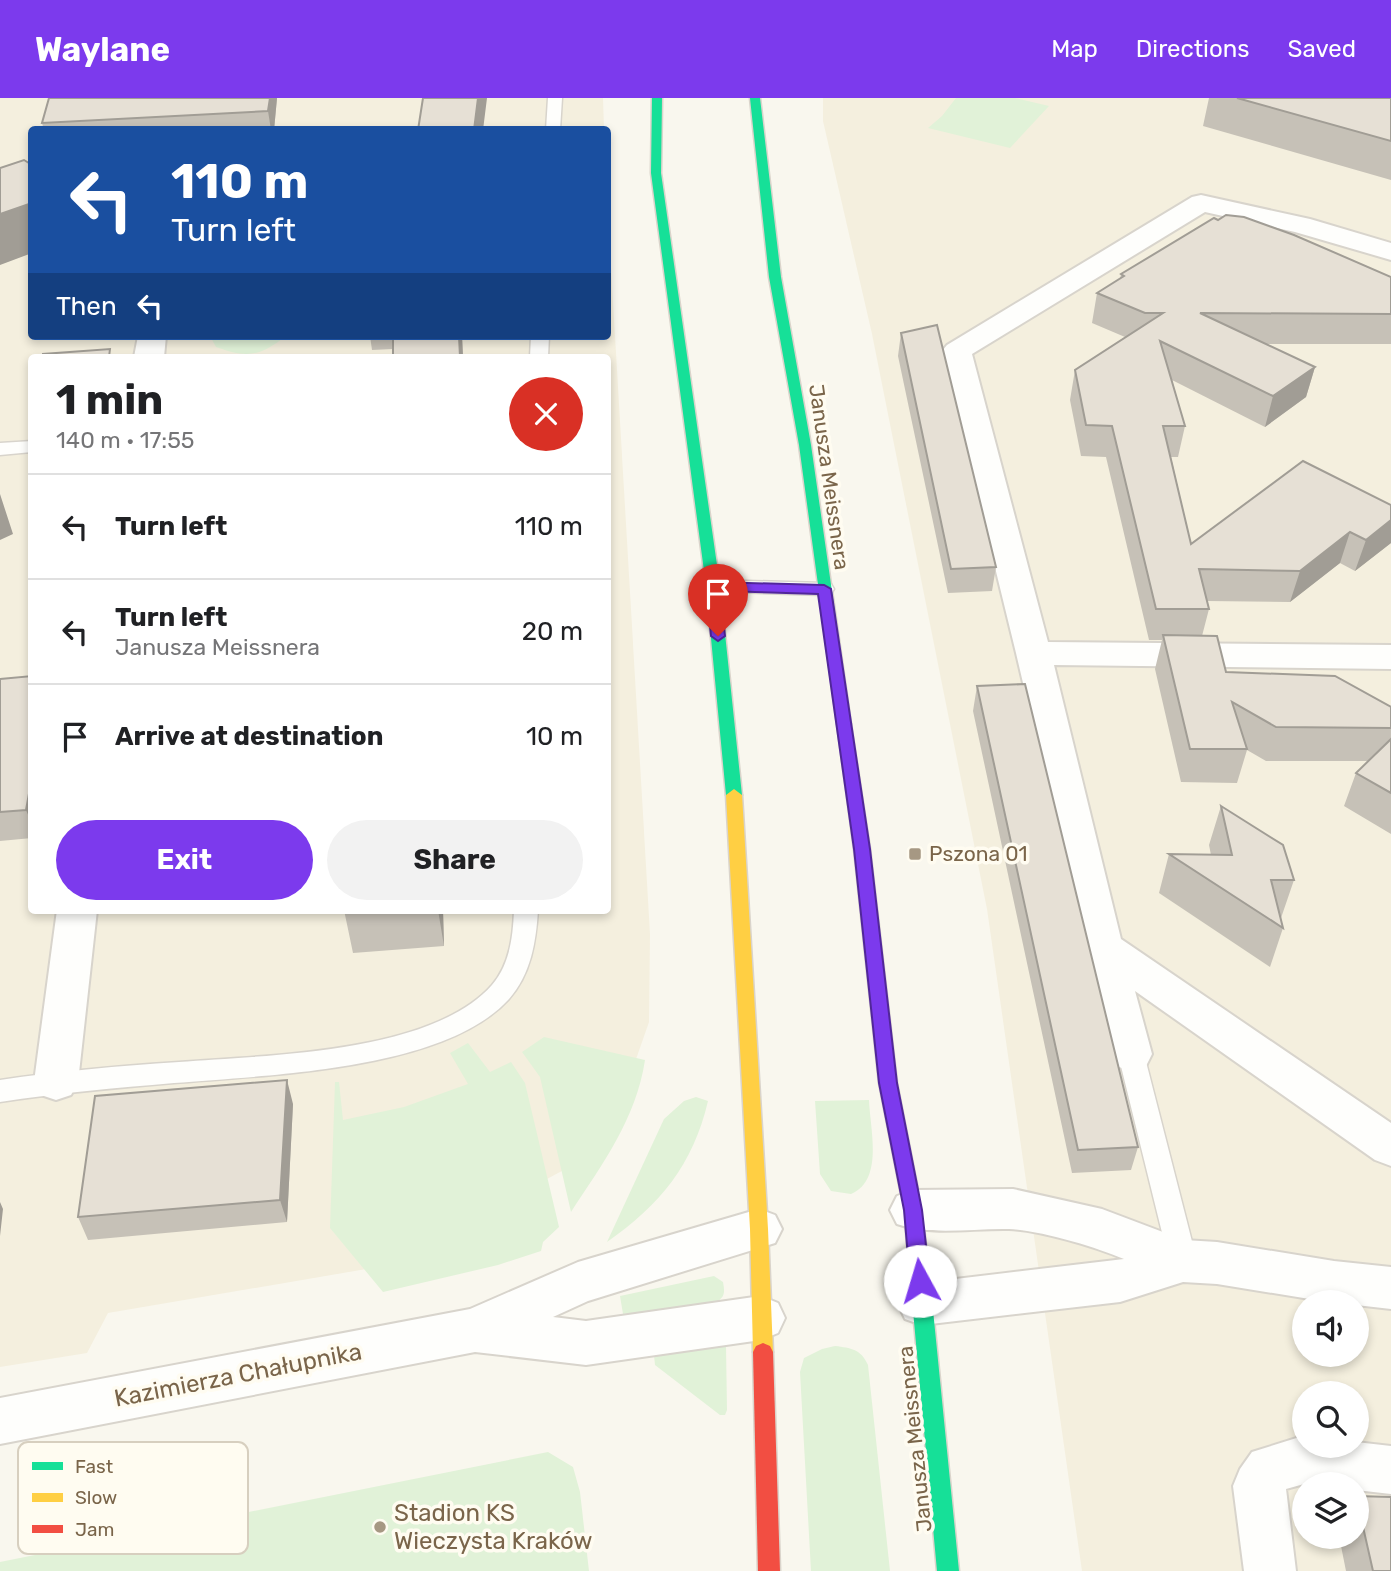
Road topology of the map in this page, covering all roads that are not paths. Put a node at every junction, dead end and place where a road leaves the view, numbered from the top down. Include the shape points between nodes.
1 (555, 98) edge
2 (657, 98) edge
3 (755, 98) edge
4 (553, 126) edge
5 (1391, 252) edge
6 (28, 446) edge
7 (0, 449) edge
8 (713, 586) junction
9 (824, 589) junction
10 (1034, 653) junction
11 (1391, 657) edge
12 (77, 914) edge
13 (526, 914) edge
14 (1103, 947) junction
15 (1131, 1054) joint
16 (56, 1082) junction
17 (0, 1091) edge
18 (1391, 1147) edge
19 (913, 1210) junction
20 (759, 1229) junction
21 (1183, 1261) junction
22 (1391, 1288) edge
23 (922, 1304) junction
24 (761, 1318) junction
25 (475, 1330) junction
26 (0, 1421) edge
27 (1391, 1471) edge
28 (769, 1571) edge
29 (948, 1571) edge
30 (1270, 1571) edge

1 - 4 lane
2 - 8 main road via 656,173
3 - 9 main road, Janusza Meissnera via 775,277 805,445
5 - 10 street via 1301,225 1200,203 957,351
6 - 7 lane
8 - 9 lane
8 - 20 main road via 738,838
9 - 19 main road, Janusza Meissnera via 862,849 888,1083
10 - 11 street
10 - 14 street
12 - 16 street
13 - 16 lane via 523,951 501,990 479,1010 416,1038 328,1060
14 - 15 street
14 - 18 street
15 - 21 lane
16 - 17 lane
19 - 21 street via 1013,1209 1102,1228
19 - 23 main road, Janusza Meissnera
20 - 24 main road
20 - 25 street, Kazimierza Chałupnika via 578,1283
21 - 22 street
21 - 23 street via 1120,1281
23 - 29 main road, Janusza Meissnera
24 - 25 street, Kazimierza Chałupnika via 586,1343
24 - 28 main road
25 - 26 street, Kazimierza Chałupnika
27 - 30 street via 1303,1460 1270,1469 1258,1486

